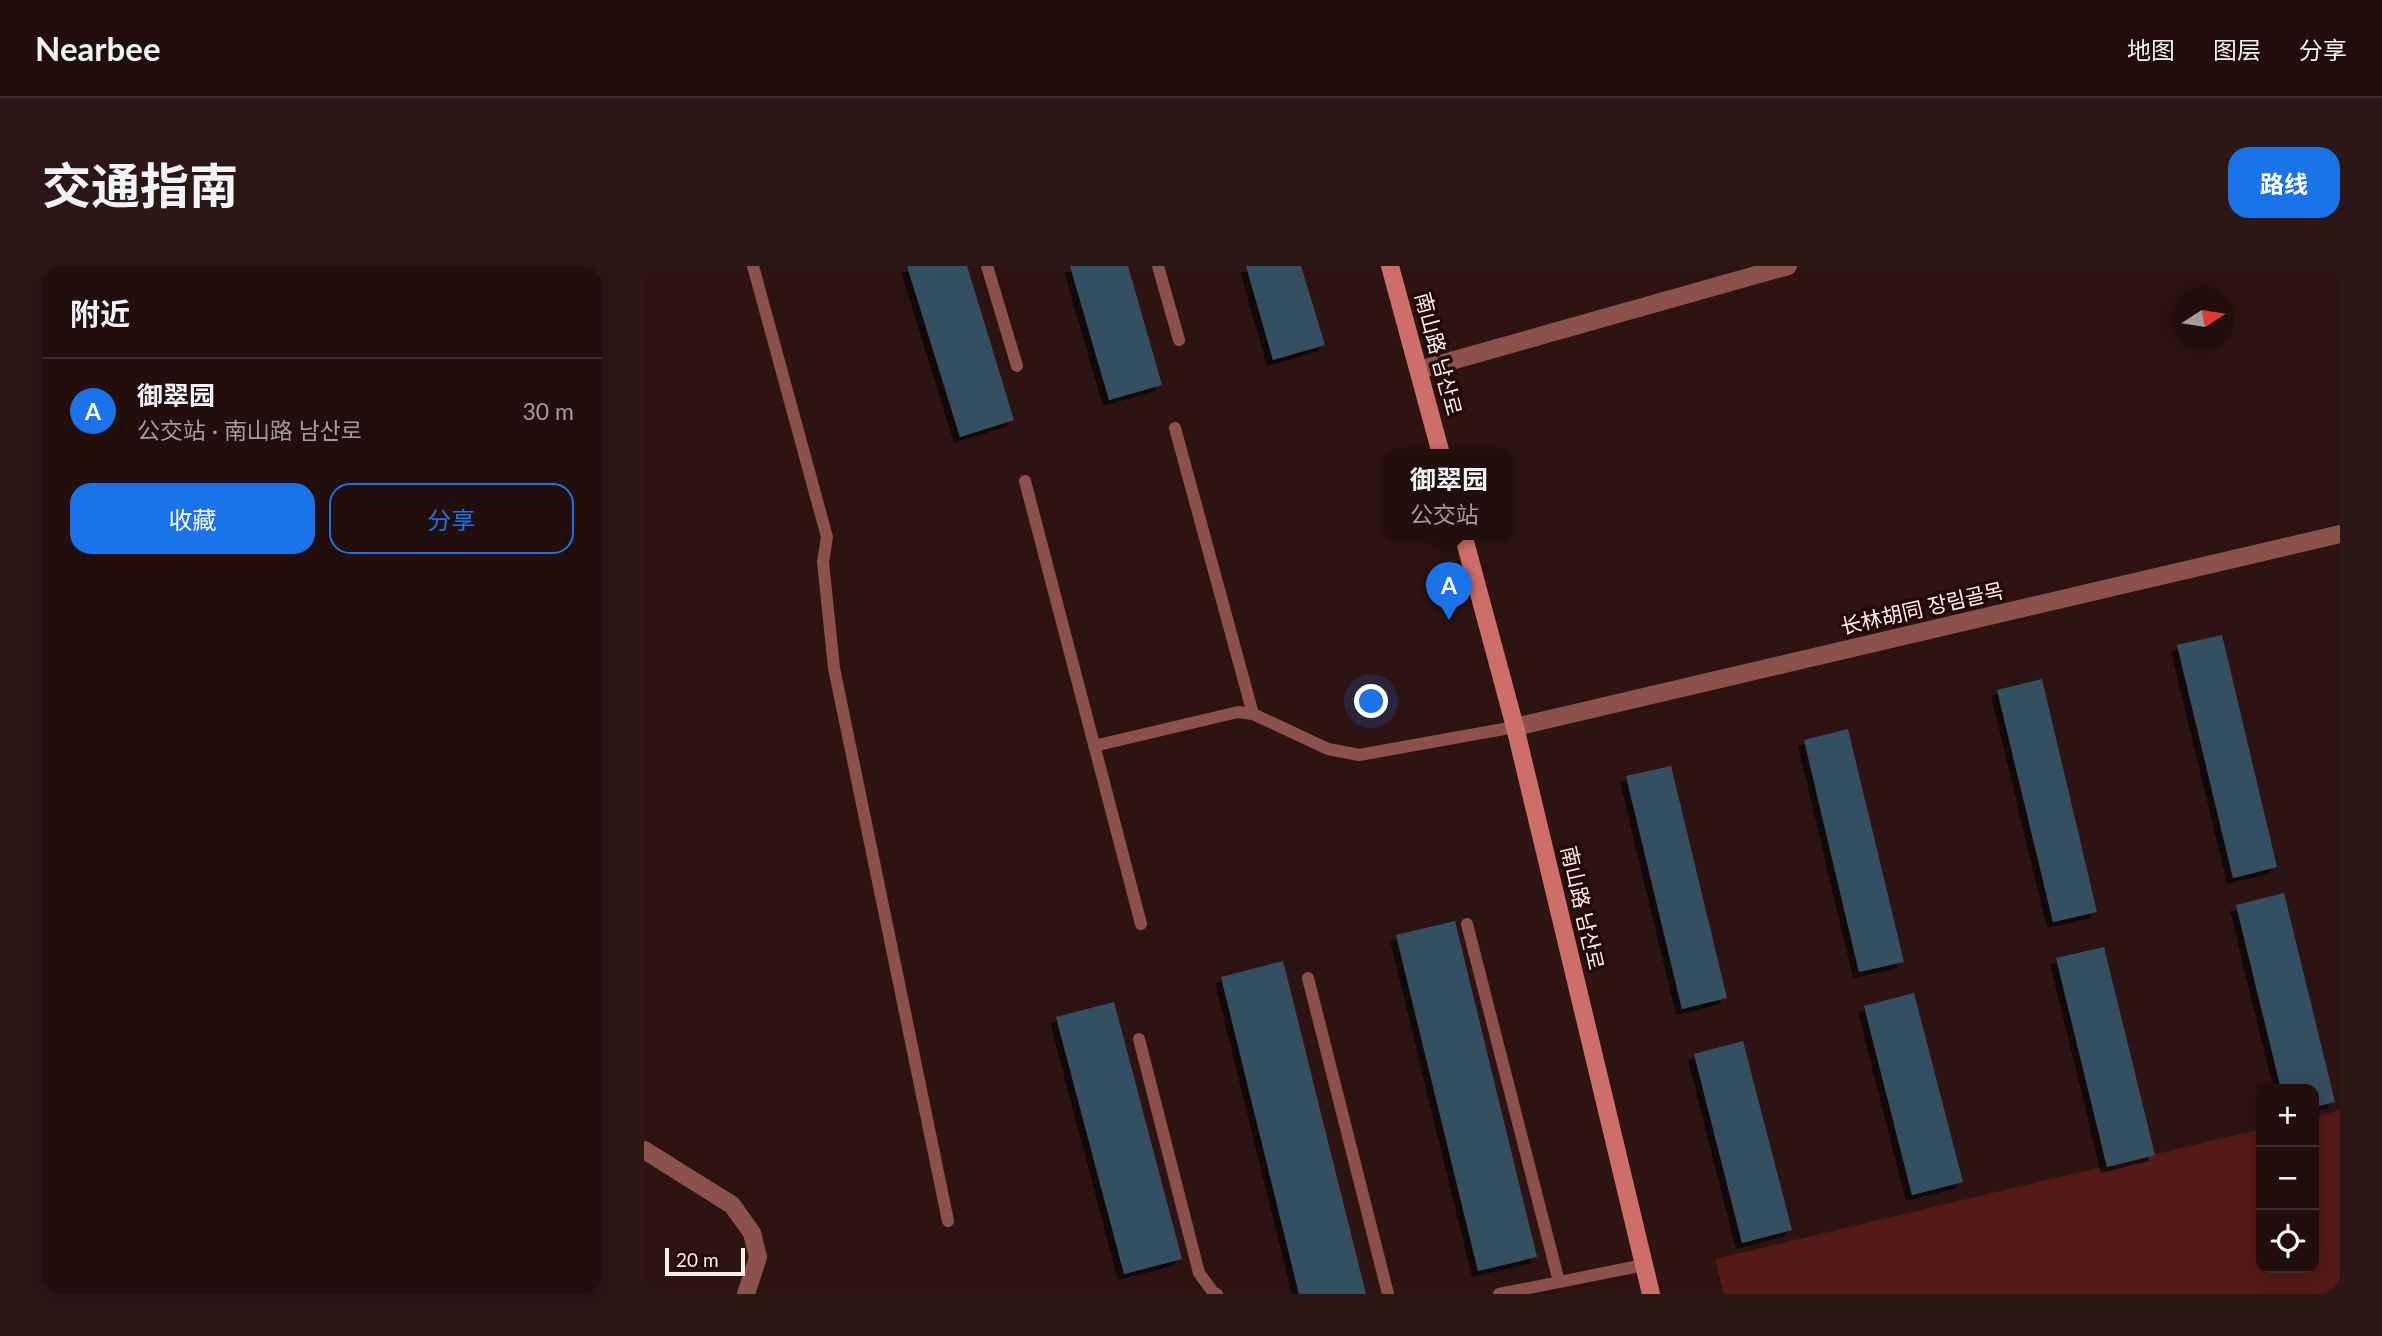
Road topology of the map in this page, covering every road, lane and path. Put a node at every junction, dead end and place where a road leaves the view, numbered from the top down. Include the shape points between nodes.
1 (753, 266) edge
2 (987, 266) edge
3 (1158, 266) edge
4 (1390, 266) edge
5 (1788, 266) edge
6 (1179, 340) dead end
7 (1017, 366) dead end
8 (1419, 370) junction
9 (1175, 428) dead end
10 (1440, 449) edge
11 (1025, 481) dead end
12 (2340, 534) edge
13 (1465, 540) edge
14 (1252, 713) junction
15 (1515, 727) junction
16 (1094, 746) junction
17 (1142, 924) dead end
18 (1467, 924) dead end
19 (1308, 978) dead end
20 (1139, 1039) dead end
21 (644, 1150) edge
22 (948, 1221) dead end
23 (1644, 1265) junction
24 (1559, 1282) junction
25 (746, 1294) edge
26 (1217, 1294) edge
27 (1388, 1294) edge
28 (1499, 1294) edge
29 (1651, 1294) edge

1 - 22 lane via 827,537 823,562 834,668
2 - 7 lane
3 - 6 lane
4 - 8 street, 南山路 남산로
5 - 8 street
8 - 10 street, 南山路 남산로
9 - 14 lane
11 - 16 lane
12 - 15 street, 长林胡同 장림골목
13 - 15 street, 南山路 남산로
14 - 15 lane via 1328,749 1359,755
14 - 16 lane via 1238,712
15 - 23 street, 南山路 남산로
16 - 17 lane
18 - 24 lane
19 - 27 lane
20 - 26 lane via 1199,1273
21 - 25 street via 732,1205 752,1233 758,1257
23 - 24 lane
23 - 29 street, 南山路 남산로
24 - 28 lane

